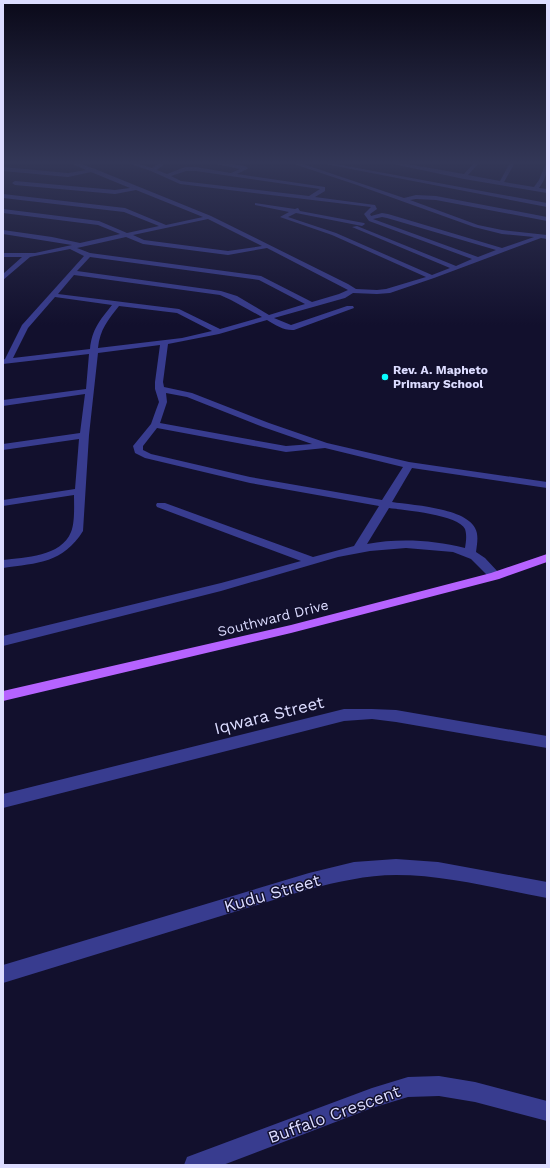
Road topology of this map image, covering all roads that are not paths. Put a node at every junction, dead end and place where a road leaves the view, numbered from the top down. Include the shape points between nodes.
1 (44, 216) edge
2 (139, 216) edge
3 (205, 216) edge
4 (286, 216) edge
5 (323, 216) edge
6 (368, 216) edge
7 (380, 216) edge
8 (385, 216) edge
9 (447, 216) edge
10 (209, 217) junction
11 (370, 219) junction
12 (362, 224) junction
13 (167, 227) junction
14 (355, 227) junction
15 (348, 229) dead end
16 (341, 231) dead end
17 (3, 232) edge
18 (334, 234) junction
19 (127, 235) junction
20 (546, 237) edge
21 (80, 244) junction
22 (269, 246) junction
23 (70, 247) junction
24 (502, 250) junction
25 (3, 255) edge
26 (88, 255) junction
27 (27, 256) junction
28 (478, 259) junction
29 (456, 268) junction
30 (74, 273) junction
31 (432, 277) junction
32 (3, 278) edge
33 (353, 291) junction
34 (54, 295) junction
35 (117, 303) junction
36 (312, 305) junction
37 (350, 308) dead end
38 (269, 318) junction
39 (219, 332) junction
40 (164, 342) junction
41 (95, 351) junction
42 (6, 362) edge
43 (159, 389) junction
44 (90, 391) junction
45 (3, 403) edge
46 (155, 425) junction
47 (84, 435) junction
48 (324, 445) junction
49 (3, 447) edge
50 (409, 465) junction
51 (547, 485) edge
52 (80, 492) junction
53 (3, 503) edge
54 (385, 503) junction
55 (161, 505) dead end
56 (358, 549) junction
57 (470, 553) junction
58 (547, 558) edge
59 (310, 560) junction
60 (3, 564) edge
61 (495, 576) junction
62 (3, 641) edge
63 (3, 696) edge
64 (547, 742) edge
65 (3, 801) edge
66 (547, 890) edge
67 (3, 974) edge
68 (547, 1111) edge
69 (195, 1165) edge

1 - 19 street via 99,223
2 - 13 street
3 - 10 street
4 - 18 street via 283,217
5 - 12 street
6 - 11 street
7 - 11 street
8 - 24 street
9 - 20 street via 502,232
10 - 13 street
10 - 22 street
11 - 12 street
11 - 28 street
12 - 14 street
13 - 19 street
14 - 15 street
14 - 29 street
16 - 18 street
17 - 21 street
18 - 31 street
19 - 21 street
19 - 22 street via 150,243 228,253
20 - 24 street
21 - 23 street
22 - 33 street via 346,284
23 - 26 street
23 - 27 street
24 - 28 street
25 - 27 street
26 - 30 street
26 - 36 street via 262,278
27 - 32 street
28 - 29 street
29 - 31 street
30 - 34 street
30 - 38 street via 220,293
31 - 33 street via 382,292
33 - 36 street
34 - 35 street
34 - 42 street via 25,327
35 - 39 street via 179,311
35 - 41 street via 97,331
36 - 38 street
37 - 38 street via 295,328 286,327
38 - 39 street
39 - 40 street
40 - 41 street
40 - 43 street
41 - 42 street
41 - 44 street
43 - 46 street via 162,402
43 - 48 street via 189,395
44 - 45 street
44 - 47 street
46 - 48 street via 286,449
46 - 54 street via 138,446 138,451 142,454 250,480
47 - 49 street
47 - 52 street
48 - 50 street
50 - 51 street
50 - 54 street
52 - 53 street
52 - 60 street via 76,531 65,548 51,556
54 - 56 street
54 - 57 street via 440,513 465,523 472,533
55 - 59 street
56 - 57 street via 387,545 420,545
56 - 59 street
57 - 61 street
58 - 61 main road, Southward Drive
59 - 62 street via 254,579
61 - 63 main road, Southward Drive via 283,631
64 - 65 street, Iqwara Street via 396,716 344,715
66 - 67 street, Kudu Street via 438,870 396,867 354,870 309,881
68 - 69 street, Buffalo Crescent via 475,1092 439,1086 408,1087 372,1098

